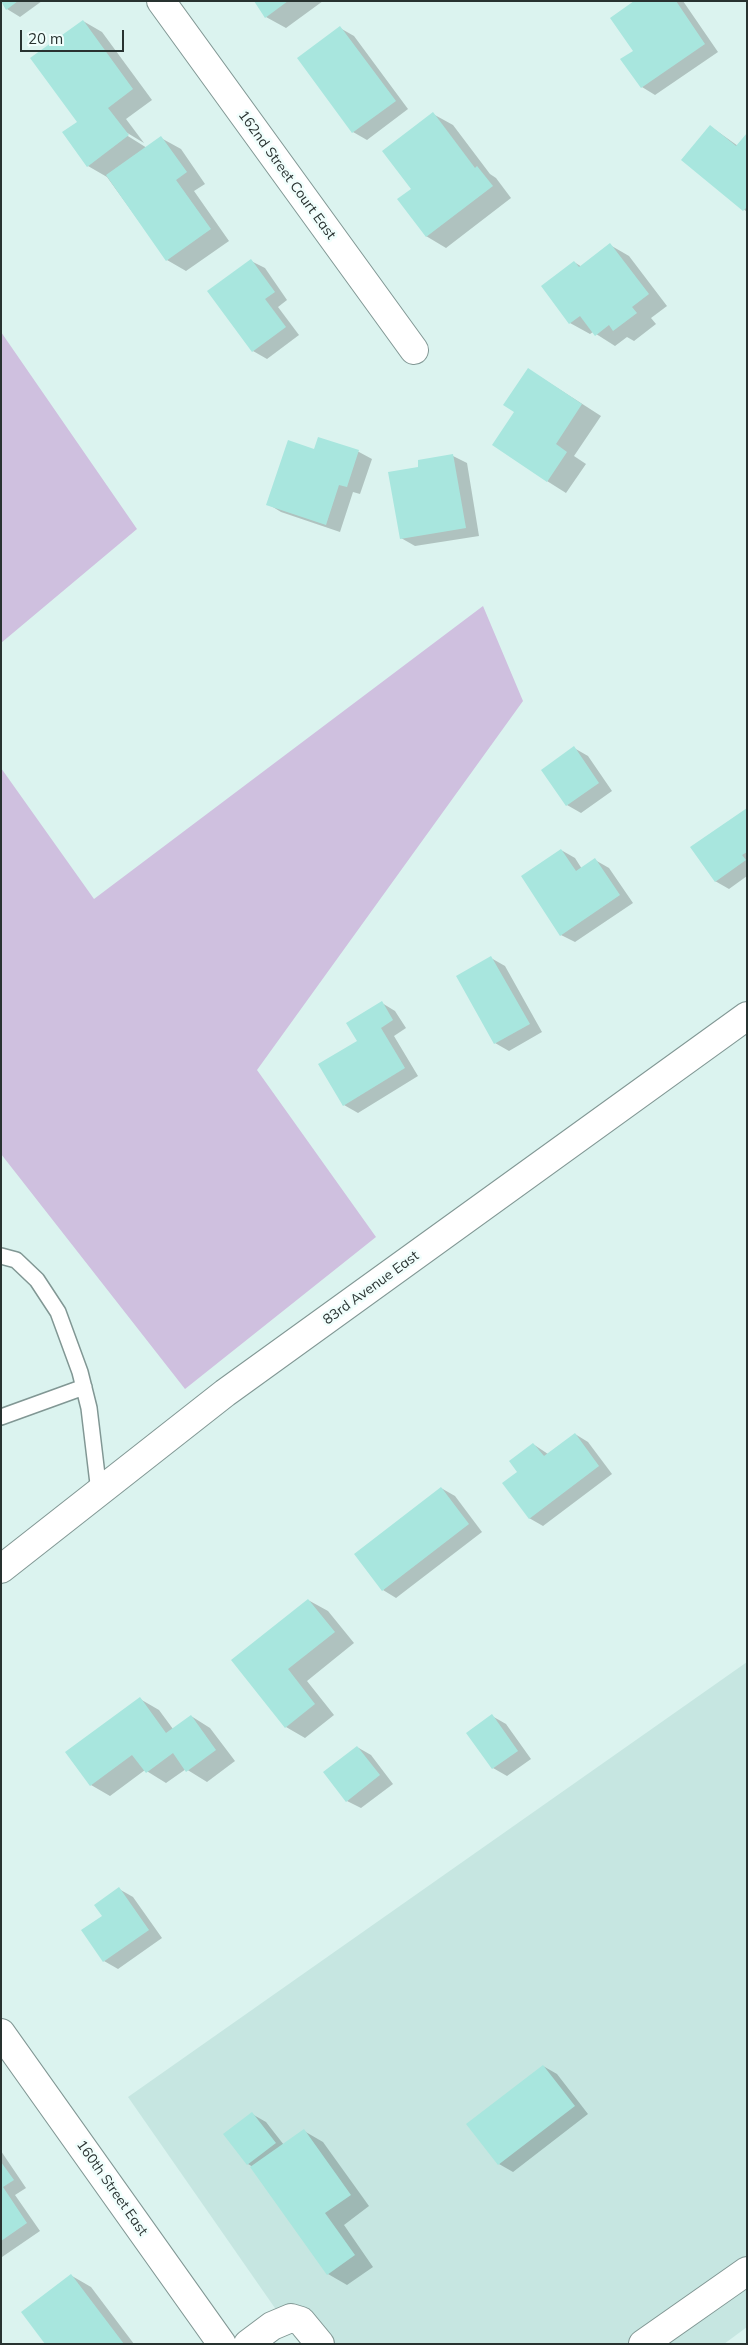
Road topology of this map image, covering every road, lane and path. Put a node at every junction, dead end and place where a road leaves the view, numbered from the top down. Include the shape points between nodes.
1 (161, 1) edge
2 (414, 350) dead end
3 (747, 1016) edge
4 (1, 1256) edge
5 (84, 1387) junction
6 (1, 1417) edge
7 (99, 1492) junction
8 (1, 1569) edge
9 (1, 2033) edge
10 (747, 2271) edge
11 (222, 2344) edge
12 (248, 2344) edge
13 (320, 2344) edge
14 (643, 2344) edge

1 - 2 street, 162nd Street Court East
3 - 7 street, 83rd Avenue East via 225,1393
4 - 5 lane via 16,1260 37,1280 58,1312
5 - 6 lane
5 - 7 lane
7 - 8 street, 83rd Avenue East
9 - 11 street, 160th Street East
10 - 14 street
12 - 13 street via 272,2326 291,2318 302,2322

